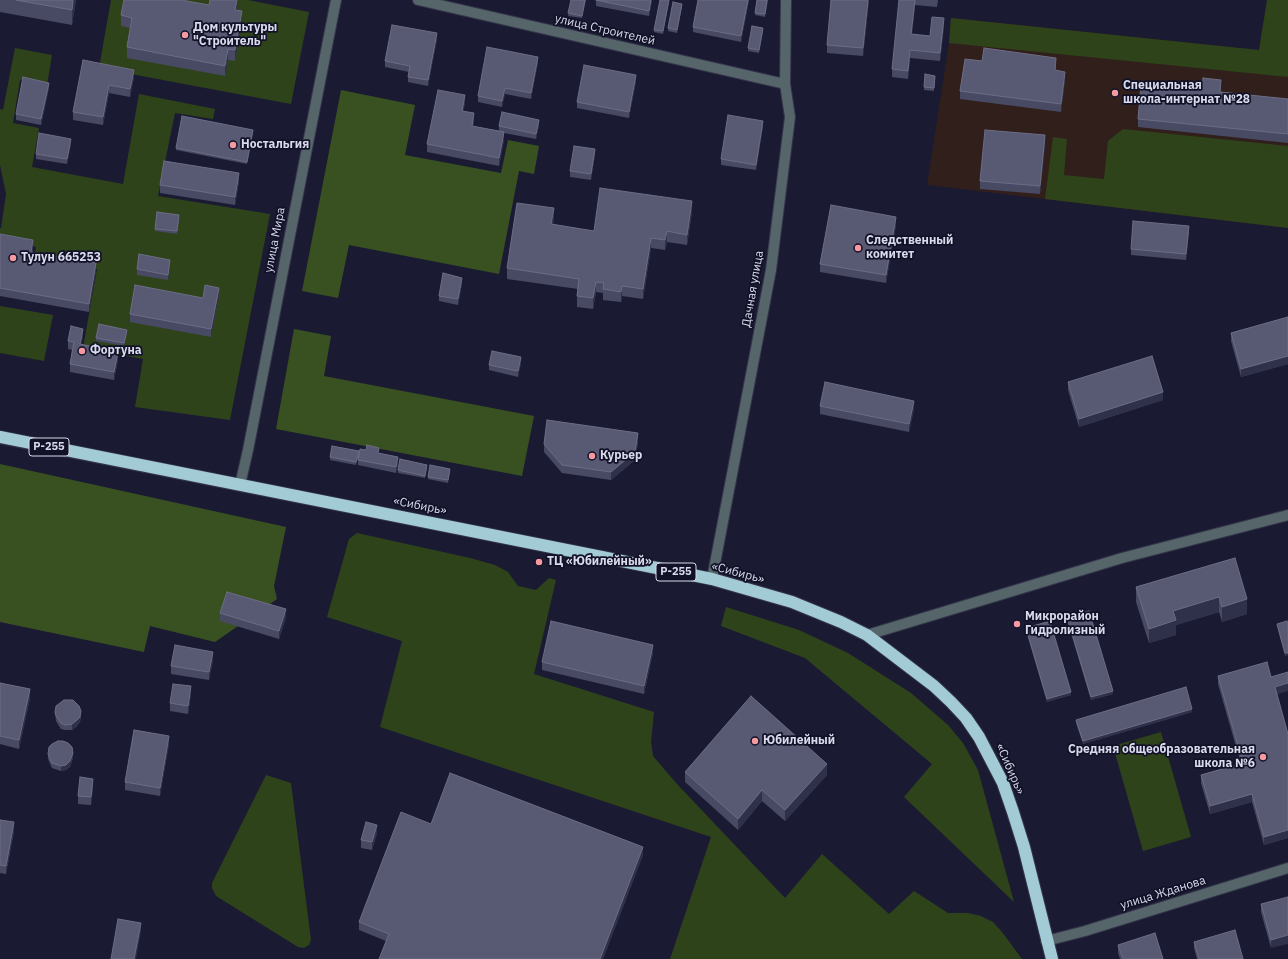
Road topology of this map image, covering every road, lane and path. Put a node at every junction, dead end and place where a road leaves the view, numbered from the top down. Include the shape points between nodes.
1 (336, 0) edge
2 (418, 0) edge
3 (786, 0) edge
4 (785, 84) junction
5 (0, 437) edge
6 (240, 485) junction
7 (1288, 515) edge
8 (712, 579) junction
9 (867, 635) junction
10 (1288, 868) edge
11 (1046, 940) junction
12 (1052, 959) edge

1 - 6 street, улица Мира
2 - 4 street, улица Строителей
3 - 4 street, Дачная улица
4 - 8 street, Дачная улица via 790,117 772,262
5 - 6 highway, «Сибирь» / Р-255
6 - 8 highway, «Сибирь» / Р-255
7 - 9 street via 1122,558
8 - 9 highway, «Сибирь» / Р-255 via 792,602
9 - 11 highway, «Сибирь» / Р-255 via 945,696 966,718 979,737 1003,783 1013,812
10 - 11 street, улица Жданова via 1085,931
11 - 12 highway, «Сибирь» / Р-255

